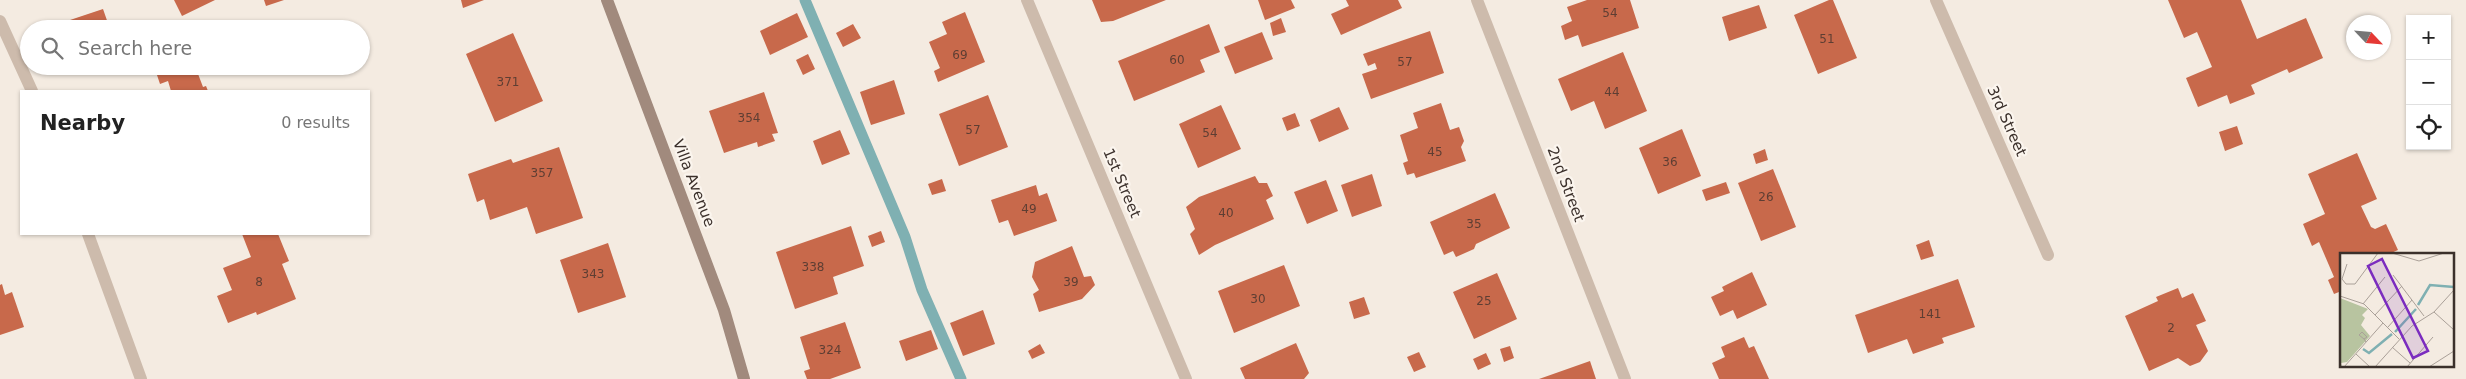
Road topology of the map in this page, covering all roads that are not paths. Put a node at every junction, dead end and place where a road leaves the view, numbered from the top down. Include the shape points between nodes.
1 (607, 0) edge
2 (1027, 0) edge
3 (1477, 0) edge
4 (1936, 0) edge
5 (0, 21) edge
6 (20, 65) edge
7 (25, 75) edge
8 (32, 90) edge
9 (88, 235) edge
10 (2048, 255) dead end
11 (141, 379) edge
12 (744, 379) edge
13 (1186, 379) edge
14 (1625, 379) edge

1 - 12 main road, Villa Avenue via 724,310
2 - 13 street, 1st Street
3 - 14 street, 2nd Street
4 - 10 street, 3rd Street
5 - 6 street
7 - 8 street
9 - 11 street

